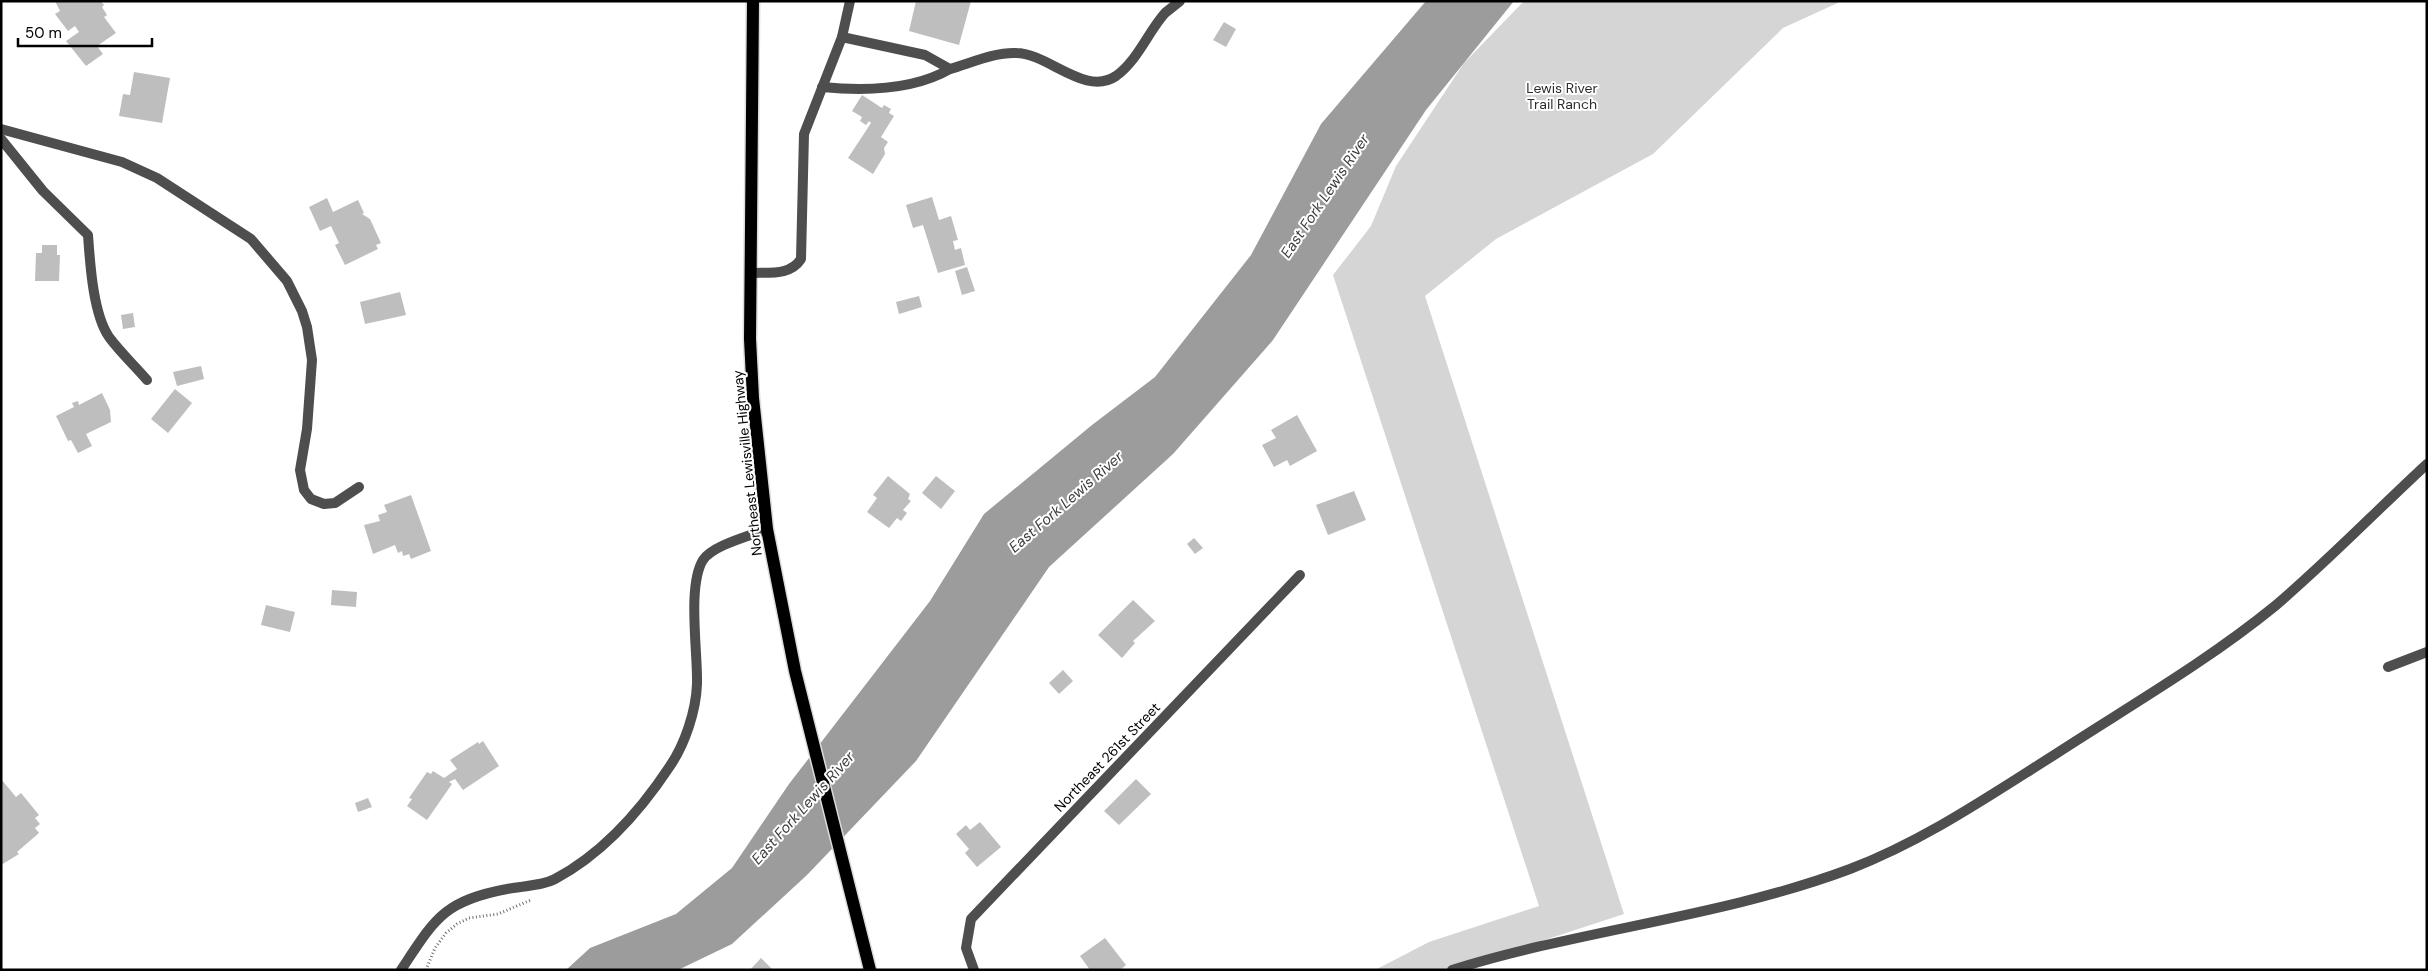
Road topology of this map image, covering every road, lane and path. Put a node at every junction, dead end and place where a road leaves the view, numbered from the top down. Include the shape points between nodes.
1 (753, 1) edge
2 (850, 1) edge
3 (1180, 1) edge
4 (842, 37) junction
5 (950, 69) junction
6 (822, 87) junction
7 (1, 129) edge
8 (1, 139) edge
9 (751, 273) junction
10 (147, 380) dead end
11 (2427, 464) edge
12 (359, 487) dead end
13 (767, 529) junction
14 (1300, 575) dead end
15 (2427, 652) edge
16 (2388, 667) dead end
17 (401, 970) edge
18 (870, 970) edge
19 (974, 970) edge
20 (1452, 970) edge

1 - 9 main road, Northeast Lewisville Highway
2 - 4 street
3 - 5 street via 1166,13 1135,56 1115,76 1097,82 1071,76 1037,56 1016,53
4 - 5 street via 925,55
4 - 6 street
5 - 6 street via 934,78 891,86 852,90
6 - 9 street via 804,134 801,259 796,268 784,272
7 - 12 street via 122,162 158,178 251,239 287,281 307,327 311,377 300,470 304,490 311,499 335,504
8 - 10 street via 43,190 88,235 90,270 108,336
9 - 13 main road, Northeast Lewisville Highway via 753,398
11 - 20 street via 2273,607 2182,672 1920,838 1849,869 1779,891 1508,952
13 - 17 street via 713,550 703,560 695,596 697,686 692,718 671,765 642,805 597,850 553,880 477,895 455,904 431,924
13 - 18 main road, Northeast Lewisville Highway via 795,671
14 - 19 street, Northeast 261st Street via 971,919 966,948
15 - 16 street

